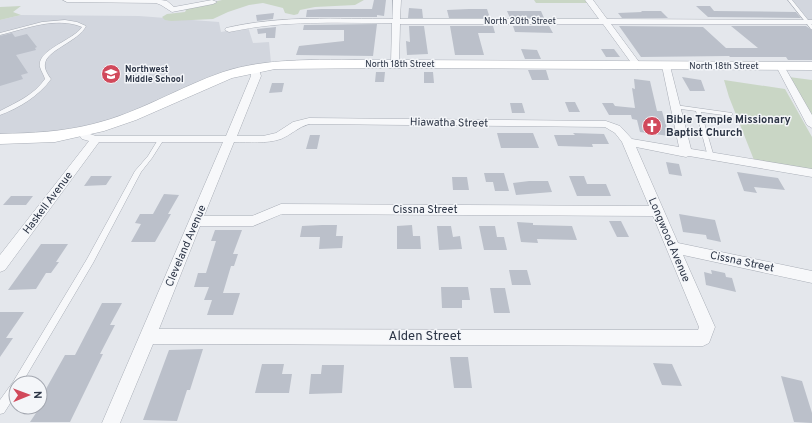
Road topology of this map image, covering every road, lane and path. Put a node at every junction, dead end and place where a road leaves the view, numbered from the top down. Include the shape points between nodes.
1 (67, 0) edge
2 (397, 0) edge
3 (589, 0) edge
4 (790, 0) edge
5 (213, 2) dead end
6 (397, 21) junction
7 (605, 22) junction
8 (811, 24) edge
9 (230, 30) dead end
10 (0, 34) edge
11 (395, 64) junction
12 (638, 66) junction
13 (666, 66) junction
14 (780, 66) junction
15 (812, 66) edge
16 (255, 68) junction
17 (675, 107) junction
18 (698, 110) junction
19 (0, 113) edge
20 (730, 114) dead end
21 (812, 125) edge
22 (89, 136) junction
23 (0, 139) edge
24 (161, 140) junction
25 (229, 140) junction
26 (628, 142) junction
27 (686, 153) junction
28 (711, 157) junction
29 (812, 173) edge
30 (656, 211) junction
31 (197, 221) junction
32 (672, 247) junction
33 (0, 266) edge
34 (812, 277) edge
35 (148, 336) junction
36 (703, 338) joint
37 (22, 375) edge
38 (8, 397) edge
39 (0, 409) edge
40 (111, 423) edge

1 - 5 street via 156,1 164,3 172,10
2 - 6 street
3 - 7 street
4 - 8 lane
6 - 7 street, North 20th Street
6 - 9 street, North 20th Street via 279,22
6 - 11 street
7 - 8 street, North 20th Street
7 - 12 street
10 - 19 lane via 52,23 73,22 84,26 80,33 48,54 42,63 48,79 44,86 29,98
11 - 12 main road, North 18th Street
11 - 16 main road, North 18th Street via 287,64
12 - 13 main road, North 18th Street
13 - 14 main road, North 18th Street
13 - 17 street
14 - 15 main road, North 18th Street
14 - 21 street
16 - 22 main road, North 18th Street via 224,76
16 - 25 street, Cleveland Avenue via 256,76
17 - 18 lane
17 - 27 street
18 - 20 lane
18 - 28 lane
22 - 23 main road, North 18th Street
22 - 24 street, Hiawatha Street
22 - 33 street, Haskell Avenue
24 - 25 street, Hiawatha Street
24 - 37 lane via 138,171 90,261
25 - 26 street, Hiawatha Street via 279,136 297,124 309,121 606,124 621,130
25 - 31 street, Cleveland Avenue
26 - 27 street
26 - 30 street, Longwood Avenue
27 - 28 street
28 - 29 street
30 - 31 street, Cissna Street via 281,209 253,221
30 - 32 street, Longwood Avenue
31 - 35 street, Cleveland Avenue
32 - 34 street, Cissna Street
32 - 36 street, Longwood Avenue via 707,327
35 - 36 street, Alden Street
35 - 40 street, Cleveland Avenue
38 - 39 lane

